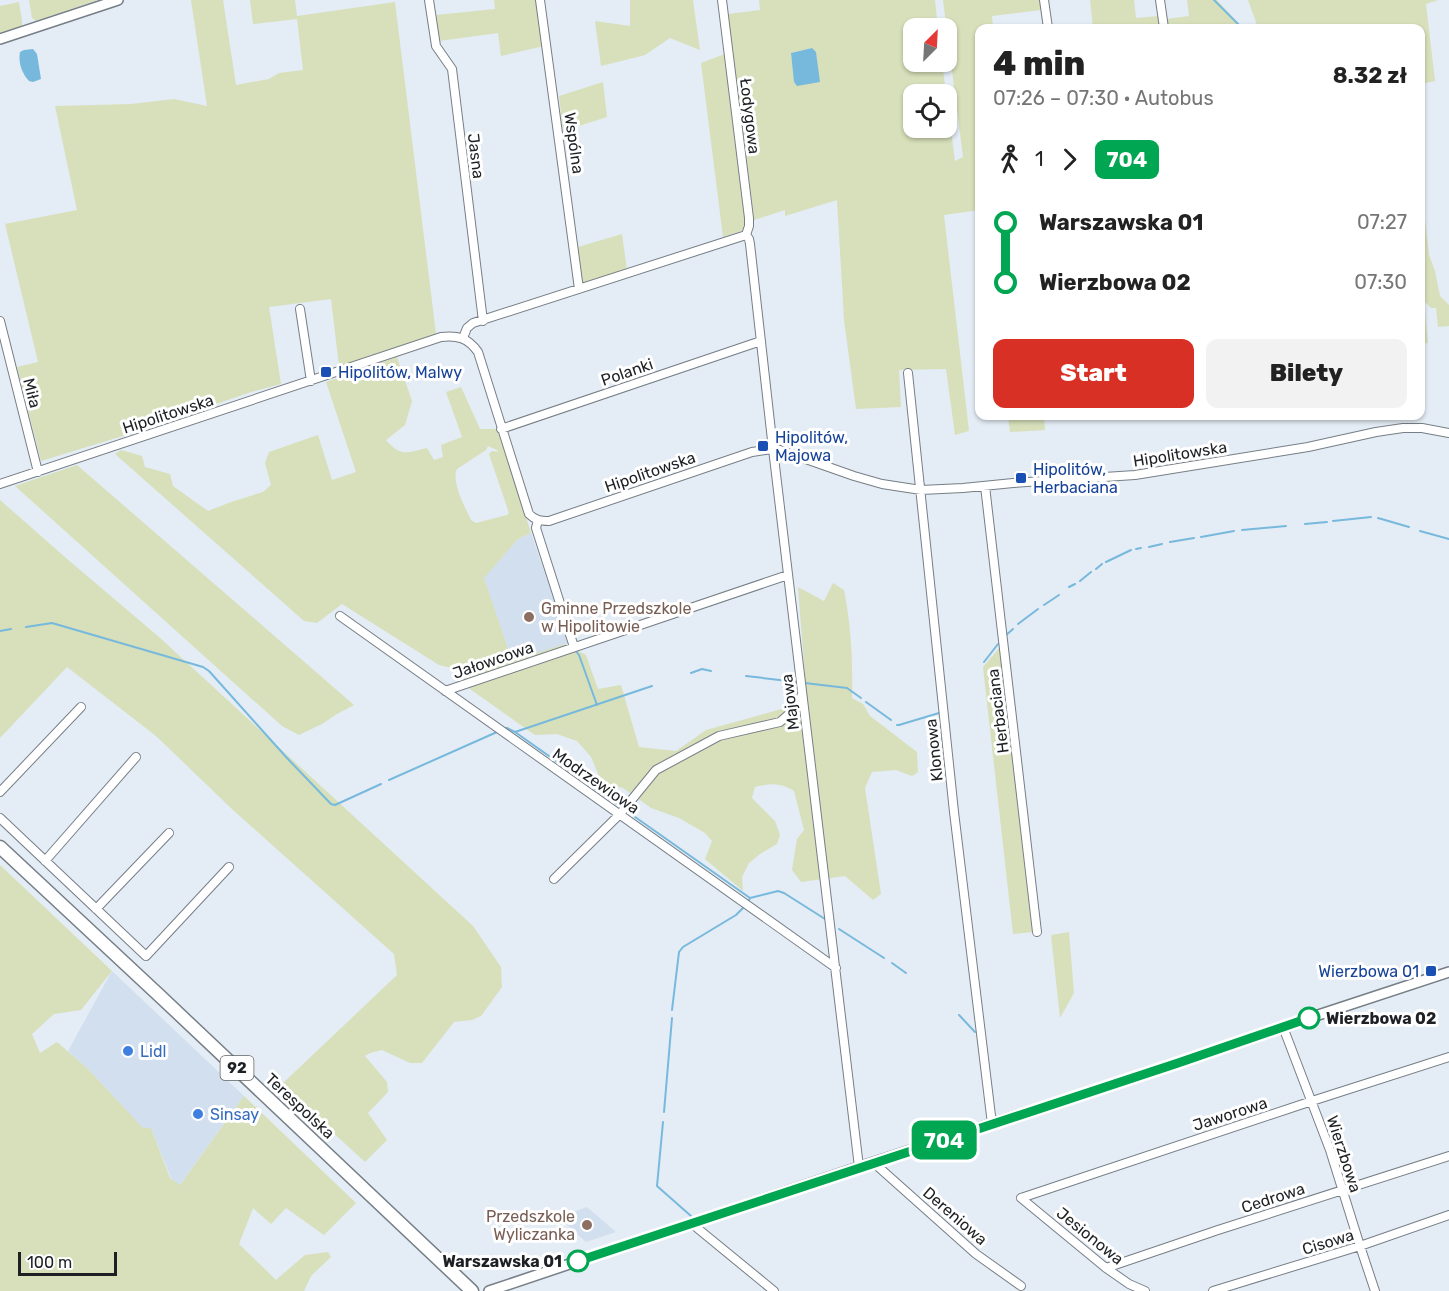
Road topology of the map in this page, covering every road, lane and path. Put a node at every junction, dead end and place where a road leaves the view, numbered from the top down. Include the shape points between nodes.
1 (118, 0) edge
2 (429, 0) edge
3 (540, 0) edge
4 (722, 0) edge
5 (1044, 0) edge
6 (1160, 0) edge
7 (1047, 24) edge
8 (1163, 24) edge
9 (0, 39) edge
10 (746, 235) junction
11 (579, 289) junction
12 (300, 309) dead end
13 (0, 321) edge
14 (483, 321) junction
15 (463, 338) junction
16 (761, 341) junction
17 (908, 373) dead end
18 (312, 381) junction
19 (501, 429) junction
20 (1449, 433) edge
21 (773, 449) junction
22 (38, 472) junction
23 (0, 484) edge
24 (985, 486) junction
25 (921, 490) junction
26 (538, 520) junction
27 (788, 574) junction
28 (340, 616) dead end
29 (574, 647) junction
30 (445, 691) junction
31 (803, 693) junction
32 (81, 707) dead end
33 (136, 757) dead end
34 (0, 792) edge
35 (620, 814) junction
36 (0, 818) edge
37 (169, 833) dead end
38 (0, 847) edge
39 (45, 861) junction
40 (229, 867) dead end
41 (554, 879) dead end
42 (96, 909) junction
43 (1038, 932) dead end
44 (836, 968) junction
45 (1449, 972) edge
46 (1283, 1027) junction
47 (1449, 1057) edge
48 (1312, 1101) junction
49 (992, 1125) junction
50 (1449, 1156) edge
51 (874, 1163) junction
52 (859, 1167) junction
53 (1342, 1190) junction
54 (1021, 1198) joint
55 (1449, 1215) edge
56 (692, 1223) junction
57 (1360, 1246) junction
58 (1106, 1268) junction
59 (1021, 1286) dead end
60 (472, 1291) edge
61 (489, 1291) edge
62 (774, 1291) edge
63 (1145, 1291) edge
64 (1213, 1291) edge
65 (1375, 1291) edge

1 - 9 street
2 - 14 street, Jasna via 436,46 452,69
3 - 11 street, Wspólna
4 - 10 street, Łodygowa via 749,218
5 - 7 street
6 - 8 street
10 - 11 street
10 - 16 street, Majowa
11 - 14 street
12 - 18 street
13 - 22 street, Miła
14 - 15 street via 471,324
15 - 18 street, Hipolitowska via 441,337
15 - 19 street via 477,352
16 - 19 street, Polanki
16 - 21 street, Majowa
17 - 25 street, Klonowa
18 - 22 street, Hipolitowska
19 - 26 street via 529,514
20 - 24 street, Hipolitowska via 1403,428 1135,475
21 - 25 street, Hipolitowska via 882,484
21 - 26 street, Hipolitowska via 752,452 549,520
21 - 27 street, Majowa
22 - 23 street, Hipolitowska
24 - 25 street, Hipolitowska
24 - 43 street, Herbaciana
25 - 49 street, Klonowa
26 - 29 street via 536,528
27 - 29 street, Jałowcowa
27 - 31 street, Majowa
28 - 30 street, Modrzewiowa
29 - 30 street, Jałowcowa
30 - 35 street, Modrzewiowa
31 - 35 street via 797,707 780,722 719,736 656,770
31 - 44 street, Majowa
32 - 34 street
33 - 39 street
35 - 41 street
35 - 44 street, Modrzewiowa
36 - 39 street
37 - 42 street
38 - 60 main road, Terespolska / 92
39 - 42 street
40 - 42 street via 146,956
44 - 52 street, Majowa
45 - 46 street
46 - 48 street, Wierzbowa
46 - 49 street
47 - 48 street, Jaworowa
48 - 53 street, Wierzbowa
48 - 54 street, Jaworowa
49 - 51 street
50 - 53 street, Cedrowa
51 - 52 street
51 - 59 street, Dereniowa via 976,1254
52 - 56 street
53 - 57 street, Wierzbowa
53 - 58 street, Cedrowa
54 - 58 street, Jesionowa
55 - 57 street, Cisowa
56 - 61 street
56 - 62 street
57 - 64 street, Cisowa
57 - 65 street, Wierzbowa
58 - 63 street, Jesionowa

